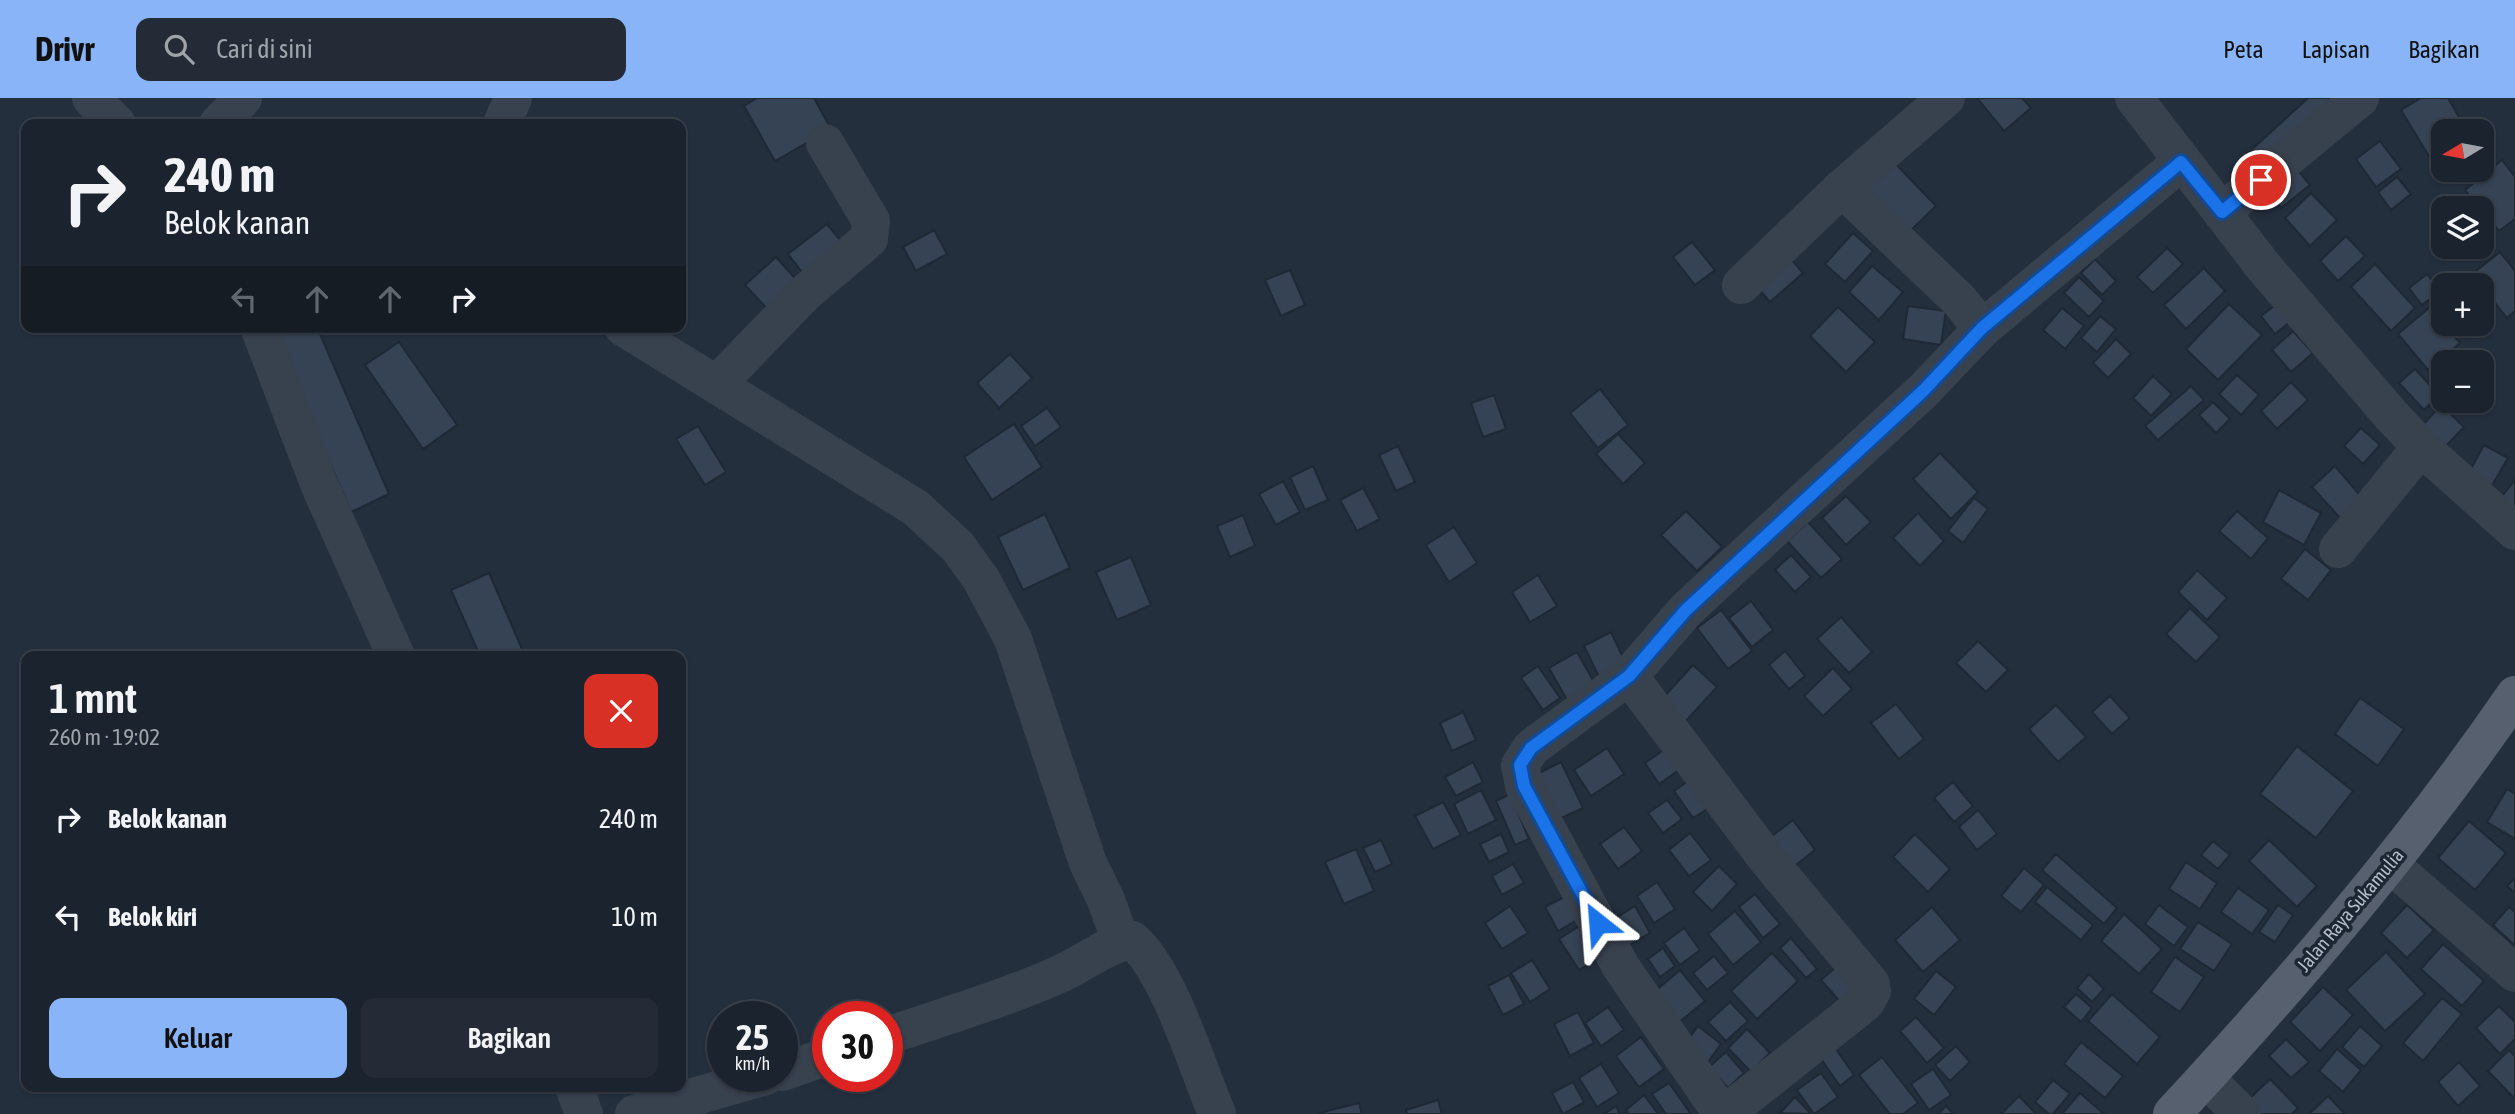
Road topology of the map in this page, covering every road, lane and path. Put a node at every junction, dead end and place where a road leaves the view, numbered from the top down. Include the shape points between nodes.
1 (91, 98) edge
2 (243, 98) edge
3 (513, 98) edge
4 (1946, 98) edge
5 (2134, 98) edge
6 (2360, 98) edge
7 (112, 119) edge
8 (223, 119) edge
9 (504, 119) edge
10 (825, 143) dead end
11 (2181, 162) junction
12 (1842, 188) junction
13 (2222, 212) junction
14 (1741, 285) dead end
15 (1982, 328) junction
16 (261, 333) edge
17 (633, 333) edge
18 (717, 384) junction
19 (2421, 447) junction
20 (2515, 530) edge
21 (2338, 549) dead end
22 (394, 651) edge
23 (1629, 676) junction
24 (2515, 695) edge
25 (2390, 864) junction
26 (1121, 942) junction
27 (2515, 973) edge
28 (903, 1030) edge
29 (2205, 1078) junction
30 (576, 1092) edge
31 (710, 1092) edge
32 (584, 1114) edge
33 (634, 1114) edge
34 (1217, 1114) edge
35 (1724, 1114) edge
36 (2172, 1114) edge
37 (2242, 1114) edge

1 - 7 street
2 - 8 street
3 - 9 street
4 - 12 street
5 - 11 street
6 - 13 street
10 - 18 street via 870,221 869,239 805,293
11 - 13 street
11 - 15 street
12 - 14 street
12 - 15 street via 1960,301
13 - 19 street via 2263,266
15 - 23 street via 1923,391 1686,610
16 - 22 street via 319,484
17 - 18 street
18 - 26 street via 916,508 958,547 1013,639 1088,863
19 - 20 street
19 - 21 street
23 - 35 street via 1531,748 1520,765 1520,774 1621,967
23 - 35 street via 1767,859 1871,984 1866,1002
24 - 25 main road, Jalan Raya Sukamulia
25 - 27 street
25 - 29 main road, Jalan Raya Sukamulia
26 - 28 street via 1060,974
26 - 34 street via 1132,940 1143,949 1160,978
29 - 36 main road, Jalan Raya Sukamulia
29 - 37 street
30 - 32 street
31 - 33 street

